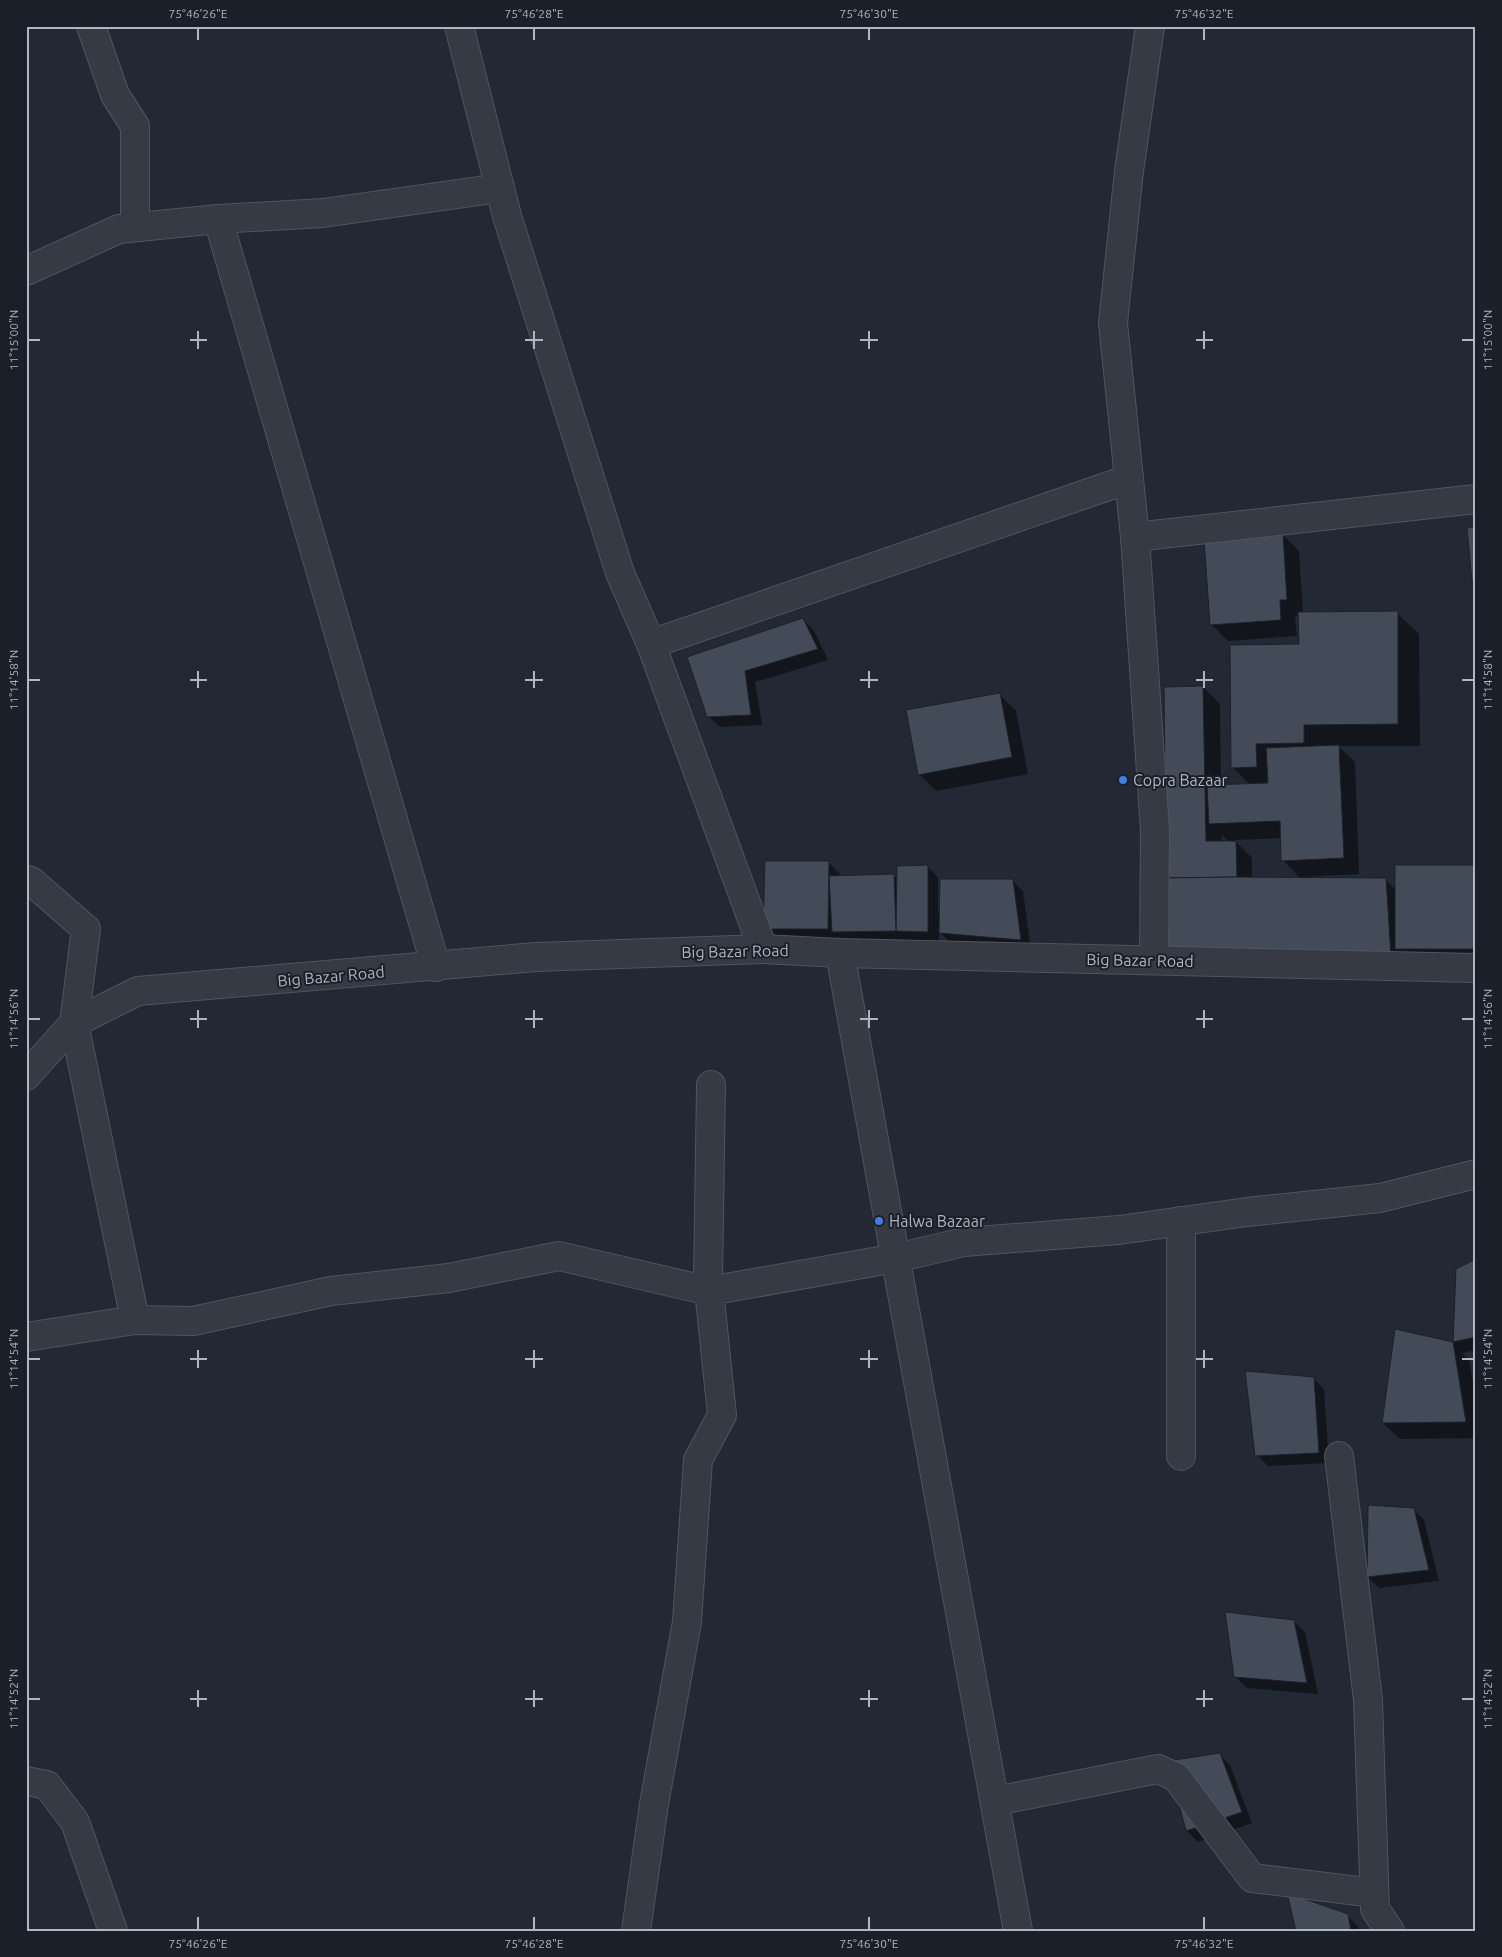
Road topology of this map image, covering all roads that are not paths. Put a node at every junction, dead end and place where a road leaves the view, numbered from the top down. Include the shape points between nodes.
1 (91, 26) edge
2 (460, 26) edge
3 (1150, 26) edge
4 (500, 188) junction
5 (218, 219) junction
6 (135, 227) junction
7 (26, 271) edge
8 (1129, 479) junction
9 (1476, 500) edge
10 (1135, 537) junction
11 (651, 644) junction
12 (26, 880) edge
13 (763, 949) junction
14 (840, 953) junction
15 (1154, 960) junction
16 (436, 967) junction
17 (1476, 968) edge
18 (74, 1024) junction
19 (26, 1076) edge
20 (711, 1085) dead end
21 (1476, 1174) edge
22 (1180, 1221) junction
23 (896, 1258) junction
24 (709, 1291) junction
25 (134, 1320) junction
26 (26, 1337) edge
27 (1180, 1456) dead end
28 (1339, 1456) dead end
29 (26, 1781) edge
30 (995, 1801) junction
31 (1374, 1893) junction
32 (113, 1931) edge
33 (636, 1931) edge
34 (1018, 1931) edge
35 (1390, 1931) edge

1 - 6 street via 115,95 135,126
2 - 4 street
3 - 8 street via 1129,171 1113,323
4 - 5 street via 323,213
4 - 11 street via 620,573
5 - 6 street
5 - 16 street
6 - 7 street via 119,229
8 - 10 street
8 - 11 street
9 - 10 street
10 - 15 street via 1155,831
11 - 13 street
12 - 18 street via 86,929
13 - 14 street, Big Bazar Road
13 - 16 street, Big Bazar Road via 536,957
14 - 15 street, Big Bazar Road
14 - 23 street
15 - 17 street, Big Bazar Road
16 - 18 street, Big Bazar Road via 138,991
18 - 19 street, Big Bazar Road
18 - 25 street
20 - 24 street
21 - 22 street via 1380,1198
22 - 23 street via 1119,1230 964,1242
22 - 27 street
23 - 24 street
23 - 30 street
24 - 25 street via 559,1256 449,1278 331,1291 193,1321
24 - 33 street via 722,1415 698,1460 687,1622 654,1804
25 - 26 street
28 - 31 street via 1368,1700
29 - 32 street via 47,1785 75,1822
30 - 31 street via 1158,1769 1176,1777 1252,1878
30 - 34 street
31 - 35 street via 1375,1909

